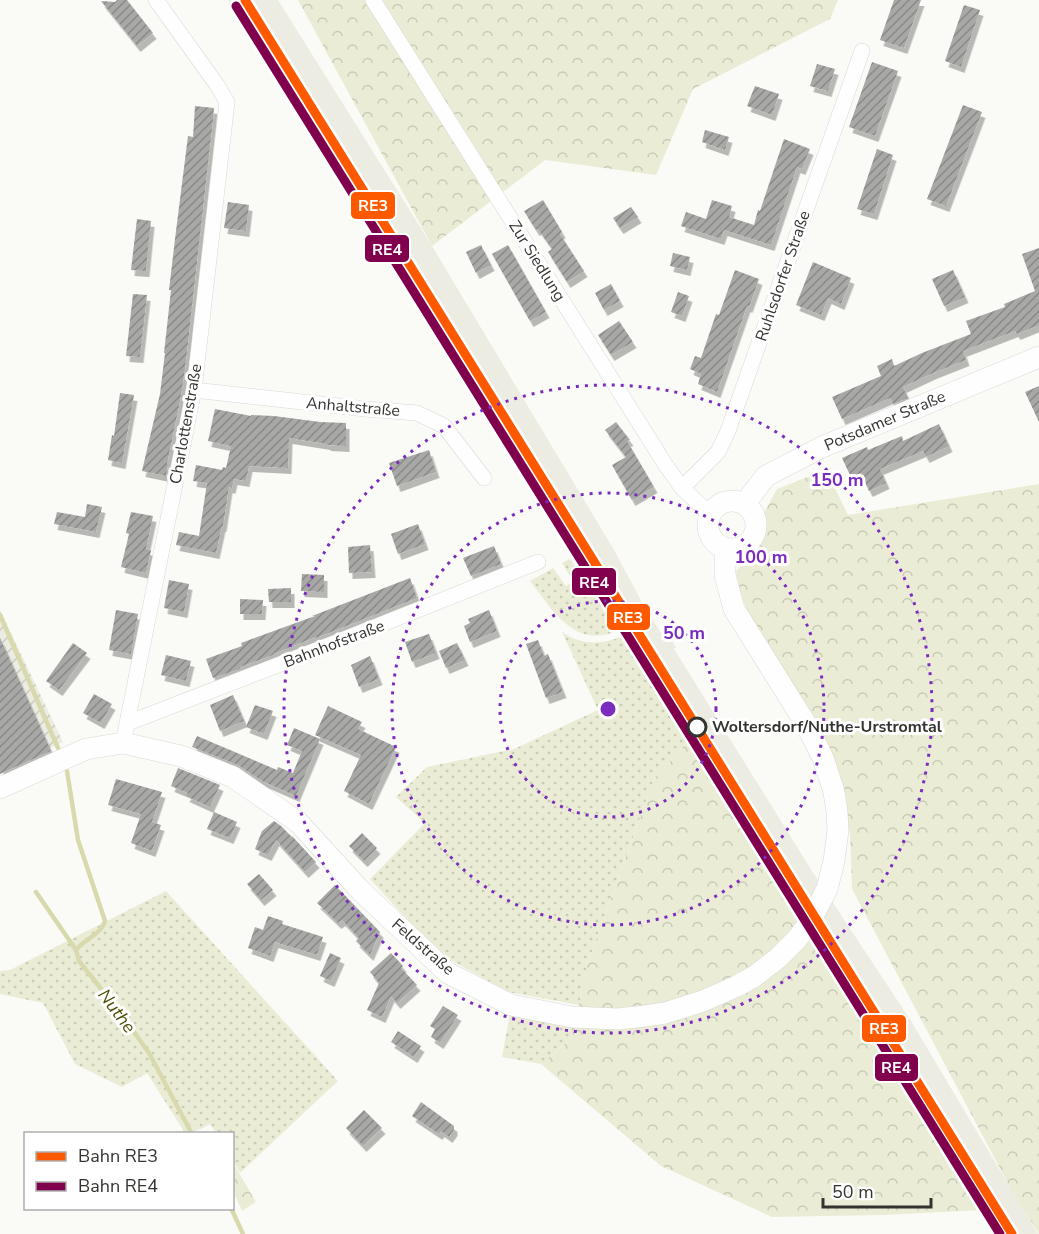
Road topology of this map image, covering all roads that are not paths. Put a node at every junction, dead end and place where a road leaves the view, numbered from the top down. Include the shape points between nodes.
1 (156, 0) edge
2 (373, 0) edge
3 (862, 51) dead end
4 (1039, 357) edge
5 (194, 390) junction
6 (484, 478) dead end
7 (682, 488) junction
8 (745, 503) junction
9 (710, 514) junction
10 (725, 548) junction
11 (538, 562) dead end
12 (126, 733) junction
13 (0, 788) edge

1 - 5 street, Charlottenstraße via 227,102
2 - 7 street, Zur Siedlung
3 - 7 street, Ruhlsdorfer Straße via 728,431 718,452
4 - 8 street, Potsdamer Straße via 822,447 766,476
5 - 6 street, Anhaltstraße via 417,413 444,426
5 - 12 street, Charlottenstraße
7 - 9 street, Zur Siedlung
8 - 9 street via 729,500
8 - 10 street via 755,516 752,538 740,548
9 - 10 street via 708,531
10 - 12 street, Feldstraße via 725,575 734,609 816,744 832,783 838,830 826,889 797,939 737,987 675,1010 618,1018 572,1017 512,1005 448,973 360,890 298,822 233,777
11 - 12 street, Bahnhofstraße via 332,644
12 - 13 street, Bahnhofstraße

